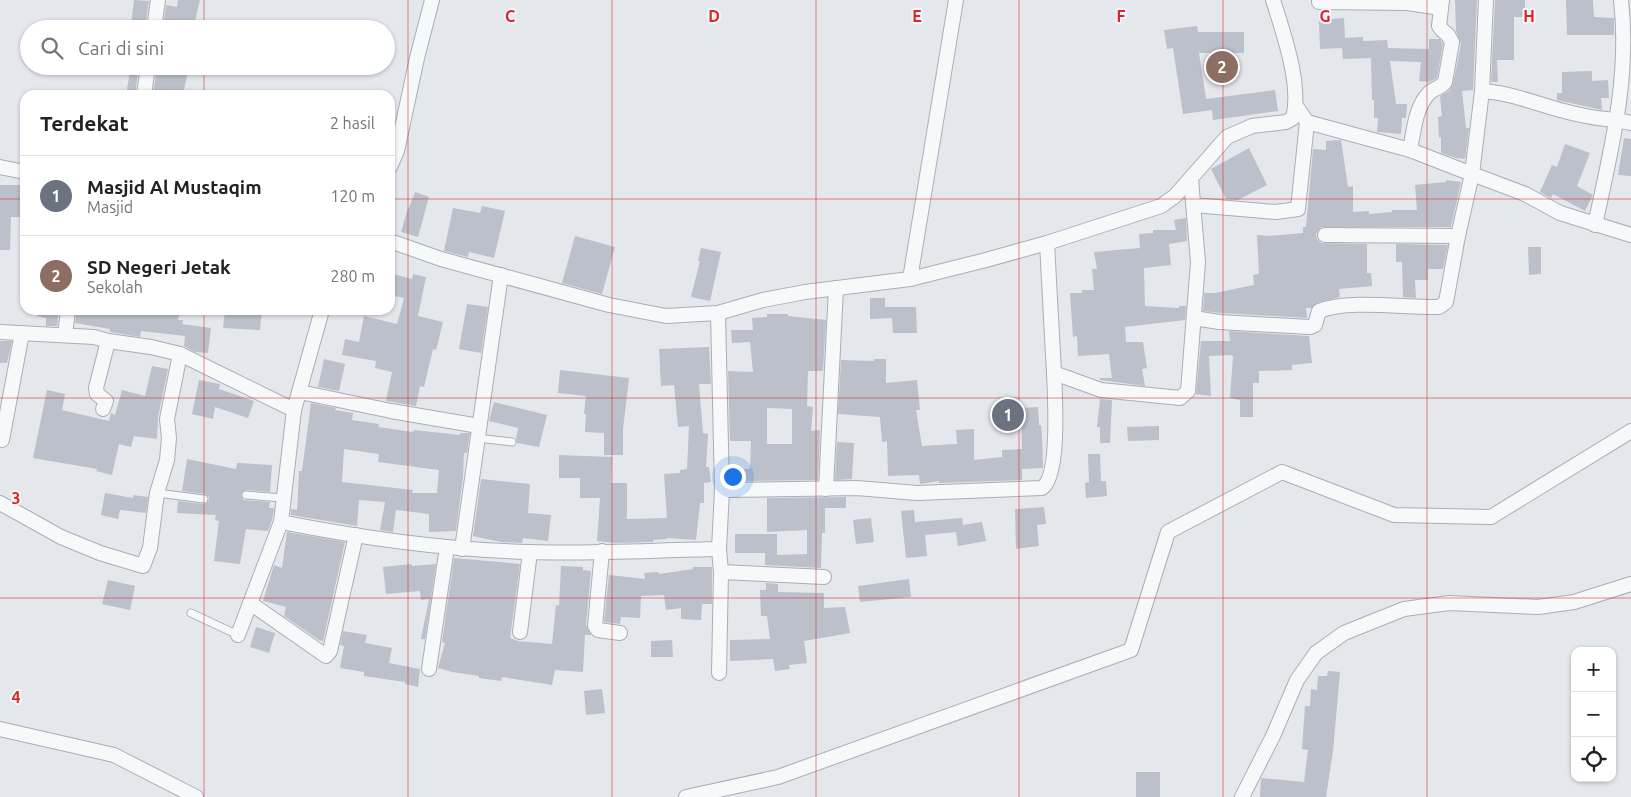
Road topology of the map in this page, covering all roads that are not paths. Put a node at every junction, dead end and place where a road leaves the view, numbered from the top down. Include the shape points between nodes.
1 (158, 0) edge
2 (432, 0) edge
3 (956, 0) edge
4 (1273, 0) edge
5 (1316, 0) edge
6 (1486, 0) edge
7 (1621, 0) edge
8 (1441, 4) edge
9 (155, 20) edge
10 (147, 75) edge
11 (145, 90) edge
12 (1482, 91) junction
13 (1296, 106) junction
14 (1617, 119) junction
15 (1307, 122) junction
16 (1631, 123) edge
17 (1410, 150) junction
18 (395, 156) edge
19 (0, 167) edge
20 (20, 171) edge
21 (1472, 174) junction
22 (1191, 179) junction
23 (1194, 205) junction
24 (1595, 225) junction
25 (1325, 235) dead end
26 (1631, 235) edge
27 (1458, 236) junction
28 (395, 243) edge
29 (1047, 243) junction
30 (501, 276) junction
31 (910, 279) junction
32 (836, 288) junction
33 (718, 313) junction
34 (67, 315) edge
35 (321, 315) edge
36 (1194, 318) junction
37 (0, 332) edge
38 (22, 333) junction
39 (65, 335) junction
40 (108, 341) junction
41 (180, 354) junction
42 (1054, 373) junction
43 (300, 392) junction
44 (103, 410) dead end
45 (294, 410) junction
46 (1631, 431) edge
47 (478, 432) junction
48 (2, 440) dead end
49 (512, 442) dead end
50 (826, 489) junction
51 (722, 490) junction
52 (157, 493) junction
53 (246, 495) dead end
54 (283, 498) junction
55 (204, 499) dead end
56 (0, 503) edge
57 (281, 522) junction
58 (356, 535) junction
59 (447, 547) junction
60 (719, 548) junction
61 (462, 549) junction
62 (602, 551) junction
63 (530, 552) junction
64 (721, 572) junction
65 (824, 577) dead end
66 (1631, 584) edge
67 (250, 603) junction
68 (191, 613) dead end
69 (520, 632) dead end
70 (620, 633) dead end
71 (238, 635) joint
72 (429, 669) dead end
73 (719, 673) dead end
74 (0, 729) edge
75 (196, 797) edge
76 (686, 797) edge
77 (1242, 797) edge

1 - 9 street
2 - 18 street
3 - 31 street
4 - 13 street via 1288,50
5 - 8 street
6 - 12 street
7 - 14 street via 1623,73
8 - 17 street via 1439,26 1452,42 1445,82 1442,87 1430,91 1419,105
10 - 11 street
12 - 14 street via 1583,116
12 - 21 street
13 - 15 street
13 - 22 street via 1293,118 1286,122 1252,126 1227,137
14 - 16 street
14 - 24 street
15 - 17 street
15 - 23 street via 1298,208 1276,212
17 - 21 street
19 - 20 street
21 - 24 street
21 - 27 street
22 - 23 street
22 - 29 street via 1161,206
23 - 36 street via 1198,262
24 - 26 street
25 - 27 street
27 - 36 street via 1446,302 1439,307 1326,308 1320,311 1315,325 1310,327
28 - 30 street
29 - 31 street
29 - 42 street
30 - 33 street via 609,305 666,316
30 - 47 street
31 - 32 street
32 - 33 street via 763,300
32 - 50 street
33 - 51 street
34 - 39 street
35 - 43 street
36 - 42 street via 1188,391 1180,398 1101,390
37 - 38 street
38 - 39 street
38 - 48 street
39 - 40 street via 94,336
40 - 41 street
40 - 44 street via 96,388 97,394 106,401
41 - 45 street
41 - 52 street via 168,419 167,460
42 - 50 street via 1054,462 1047,485 1042,488 917,493
43 - 45 street
43 - 47 street
45 - 54 street
46 - 76 street via 1491,517 1394,515 1282,472 1168,532 1131,650 778,777
47 - 49 lane
47 - 61 street
50 - 51 street
51 - 60 street
52 - 55 lane
52 - 56 street via 151,543 142,566 61,538
53 - 54 lane
54 - 57 street
57 - 58 street
57 - 67 street
58 - 59 street
58 - 67 street via 330,651 326,656
59 - 61 street
59 - 72 street
60 - 62 street
60 - 64 street
61 - 63 street
62 - 63 street
62 - 70 street via 595,626 598,630
63 - 69 street
64 - 65 street
64 - 73 street
66 - 77 street via 1574,602 1538,607 1449,603 1404,610 1344,633 1316,653 1297,680
67 - 71 street
68 - 71 lane
74 - 75 street via 114,756

